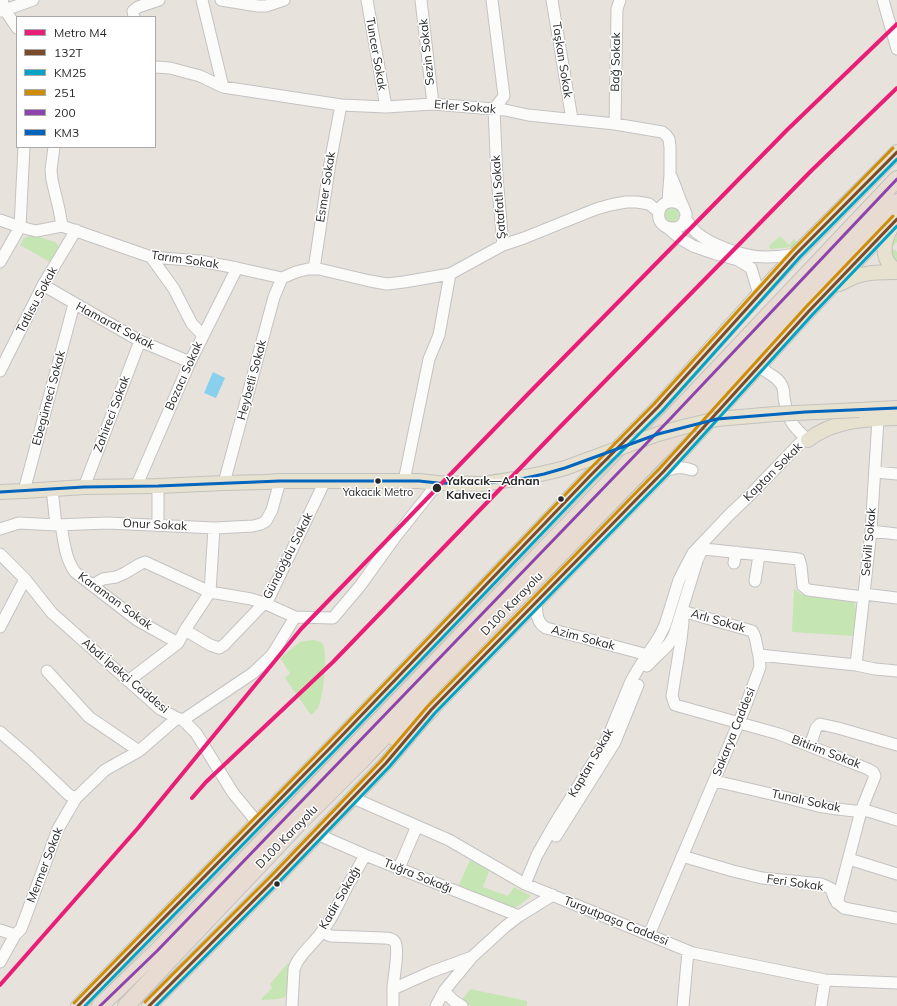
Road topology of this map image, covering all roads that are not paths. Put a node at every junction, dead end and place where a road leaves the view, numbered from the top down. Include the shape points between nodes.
1 (33, 0) edge
2 (159, 0) edge
3 (202, 0) edge
4 (221, 0) edge
5 (284, 0) edge
6 (367, 0) edge
7 (422, 0) edge
8 (492, 0) edge
9 (552, 0) edge
10 (620, 0) edge
11 (883, 0) edge
12 (2, 7) edge
13 (134, 16) edge
14 (16, 27) edge
15 (897, 49) edge
16 (156, 67) edge
17 (223, 87) junction
18 (433, 104) junction
19 (341, 105) junction
20 (386, 107) junction
21 (494, 109) junction
22 (572, 119) junction
23 (615, 124) junction
24 (24, 148) edge
25 (54, 148) edge
26 (897, 152) edge
27 (670, 174) junction
28 (897, 179) edge
29 (668, 202) junction
30 (897, 202) edge
31 (683, 206) junction
32 (659, 212) junction
33 (685, 218) junction
34 (0, 220) edge
35 (896, 221) edge
36 (62, 226) junction
37 (20, 227) junction
38 (668, 228) junction
39 (76, 230) junction
40 (503, 245) junction
41 (796, 254) junction
42 (151, 256) junction
43 (0, 262) edge
44 (237, 268) junction
45 (314, 269) junction
46 (897, 272) edge
47 (450, 274) junction
48 (282, 278) junction
49 (43, 286) junction
50 (830, 289) junction
51 (759, 294) junction
52 (74, 304) junction
53 (203, 335) junction
54 (140, 341) junction
55 (190, 362) junction
56 (760, 366) junction
57 (0, 371) edge
58 (897, 408) edge
59 (897, 418) edge
60 (878, 419) junction
61 (808, 440) junction
62 (692, 470) dead end
63 (664, 471) junction
64 (875, 472) junction
65 (897, 474) edge
66 (280, 481) junction
67 (325, 481) junction
68 (404, 481) junction
69 (224, 483) junction
70 (438, 483) junction
71 (158, 486) junction
72 (84, 487) junction
73 (136, 487) junction
74 (52, 489) junction
75 (24, 491) junction
76 (0, 492) edge
77 (58, 525) junction
78 (158, 525) junction
79 (214, 528) junction
80 (0, 529) edge
81 (871, 531) junction
82 (897, 534) edge
83 (704, 549) junction
84 (0, 554) edge
85 (759, 555) junction
86 (25, 579) junction
87 (754, 581) dead end
88 (92, 585) junction
89 (210, 592) junction
90 (864, 596) junction
91 (897, 598) edge
92 (264, 603) junction
93 (536, 603) junction
94 (682, 611) junction
95 (295, 617) junction
96 (0, 627) edge
97 (185, 630) junction
98 (671, 640) junction
99 (178, 643) junction
100 (680, 648) junction
101 (652, 651) junction
102 (759, 655) junction
103 (678, 661) junction
104 (856, 665) junction
105 (47, 671) dead end
106 (897, 671) edge
107 (128, 681) junction
108 (431, 710) junction
109 (180, 719) junction
110 (739, 722) junction
111 (0, 732) edge
112 (897, 745) edge
113 (810, 746) junction
114 (139, 751) junction
115 (360, 762) junction
116 (715, 781) junction
117 (76, 798) junction
118 (353, 798) junction
119 (861, 811) junction
120 (897, 820) edge
121 (258, 822) junction
122 (417, 826) junction
123 (319, 834) junction
124 (365, 855) junction
125 (682, 856) junction
126 (849, 859) junction
127 (399, 868) junction
128 (897, 874) edge
129 (528, 886) junction
130 (553, 895) junction
131 (837, 903) junction
132 (519, 916) junction
133 (897, 918) edge
134 (0, 930) edge
135 (323, 931) junction
136 (15, 935) junction
137 (649, 935) junction
138 (688, 951) junction
139 (472, 957) junction
140 (0, 962) edge
141 (825, 980) junction
142 (897, 983) edge
143 (393, 989) junction
144 (444, 991) junction
145 (78, 1006) edge
146 (100, 1006) edge
147 (126, 1006) edge
148 (149, 1006) edge
149 (292, 1006) edge
150 (393, 1006) edge
151 (436, 1006) edge
152 (462, 1006) edge
153 (683, 1006) edge
154 (821, 1006) edge

1 - 12 street
2 - 13 street via 133,11
3 - 17 street
4 - 5 street via 266,6
6 - 20 street, Tuncer Sokak
7 - 18 street, Sezin Sokak
8 - 21 street via 504,96
9 - 22 street, Taşkan Sokak
10 - 23 street, Bağ Sokak via 617,9
11 - 15 street
12 - 14 street
16 - 17 street, Erler Sokak via 200,76
17 - 19 street, Erler Sokak
18 - 20 street, Erler Sokak
18 - 21 street, Erler Sokak
19 - 20 street, Erler Sokak
19 - 45 street, Esmer Sokak
21 - 22 street, Erler Sokak
21 - 40 street, Şatafatlı Sokak
22 - 23 street, Erler Sokak
23 - 27 street, Erler Sokak via 662,132 666,135 670,147
24 - 37 street
25 - 36 street via 52,180
26 - 41 main road
27 - 29 street
27 - 31 street
28 - 146 highway, D100 Karayolu via 671,418
29 - 31 street via 676,202
29 - 32 street
30 - 115 highway, D100 Karayolu
31 - 33 street
32 - 38 street via 660,221
32 - 40 street via 649,204 637,202 610,204
33 - 38 street via 677,228
33 - 41 street via 697,233 734,251 765,257
34 - 37 street, Tarım Sokak
35 - 46 main road via 886,237 884,250 889,265
35 - 50 main road
36 - 37 street, Tarım Sokak via 36,231
36 - 39 street, Tarım Sokak
37 - 43 street
38 - 51 street via 693,246 738,260 751,268
39 - 42 street, Tarım Sokak
39 - 49 street, Tatlısu Sokak
40 - 47 street, Şatafatlı Sokak
41 - 51 main road
42 - 44 street, Tarım Sokak
42 - 53 street via 174,289 192,324
44 - 48 street, Tarım Sokak
44 - 53 street, Bozacı Sokak
45 - 47 street, Şatafatlı Sokak via 387,284
45 - 48 street
46 - 50 main road via 854,277
47 - 68 street via 439,335 428,359
48 - 69 street, Heybetli Sokak via 274,297
49 - 52 street, Hamarat Sokak
49 - 57 street, Tatlısu Sokak
50 - 56 main road
51 - 121 main road via 658,407
52 - 54 street, Hamarat Sokak
52 - 75 street, Ebegümeci Sokak
53 - 55 street, Bozacı Sokak
54 - 55 street, Hamarat Sokak
54 - 72 street, Zahireci Sokak
55 - 73 street, Bozacı Sokak
56 - 61 street via 781,383 790,421
56 - 63 main road
58 - 70 main road, bridge via 775,414 717,420 658,434 565,468 521,479 482,484
59 - 60 main road
60 - 61 main road via 837,424
60 - 64 street, Selvili Sokak
61 - 83 street, Kaptan Sokak via 749,505
61 - 101 street, Kaptan Sokak via 802,441 748,497 731,506 693,553
62 - 63 street via 680,467
63 - 93 main road
64 - 65 street
64 - 81 street, Selvili Sokak
66 - 67 main road
66 - 69 main road
66 - 79 street, Onur Sokak via 272,510 266,521 253,526
67 - 68 main road
67 - 92 street, Gündoğdu Sokak via 269,598
68 - 70 main road
69 - 71 main road
70 - 95 street via 333,618
71 - 73 main road
71 - 78 street
72 - 73 main road
72 - 74 main road
74 - 75 main road
74 - 77 street, Karaman Sokak
75 - 76 main road
77 - 78 street, Onur Sokak via 108,522
77 - 80 street, Onur Sokak via 18,523
77 - 88 street, Karaman Sokak via 68,561 75,572
78 - 79 street, Onur Sokak
79 - 89 street
81 - 82 street
81 - 90 street, Selvili Sokak
83 - 85 street via 735,558
83 - 94 street, Kaptan Sokak via 697,562
84 - 86 street, Abdi İpekçi Caddesi
85 - 87 street
85 - 90 street via 799,559 803,586 808,590
86 - 96 street
86 - 107 street, Abdi İpekçi Caddesi via 52,613
88 - 89 street via 103,579 116,577 145,562
88 - 99 street, Karaman Sokak via 138,620
89 - 92 street
89 - 97 street
90 - 91 street
90 - 104 street, Selvili Sokak
92 - 95 street
92 - 97 street, Gündoğdu Sokak via 219,648
93 - 101 street, Azim Sokak via 537,620 546,628
93 - 108 main road
94 - 98 street, Kaptan Sokak
94 - 100 street
94 - 102 street, Arlı Sokak via 752,631
95 - 109 street, Mermer Sokak via 272,655 253,673
97 - 99 street
98 - 100 street via 679,644
98 - 101 street via 664,640
99 - 107 street
100 - 103 street
101 - 103 street, Azim Sokak
101 - 129 street, Kaptan Sokak via 615,742
102 - 104 street
102 - 110 street, Sakarya Caddesi via 760,667
103 - 110 street, Bitirim Sokak via 672,696 675,705
104 - 106 street
105 - 114 street via 89,717
107 - 109 street, Abdi İpekçi Caddesi via 160,709
108 - 115 highway
108 - 118 main road
109 - 114 street, Mermer Sokak
109 - 121 street, Abdi İpekçi Caddesi via 196,733 233,793
110 - 113 street, Bitirim Sokak
110 - 116 street, Sakarya Caddesi
111 - 117 street via 69,795
112 - 113 street via 820,724
113 - 119 street, Bitirim Sokak via 874,772 875,776
114 - 117 street, Mermer Sokak via 105,770
115 - 147 highway, D100 Karayolu
116 - 119 street, Tunalı Sokak via 818,806
116 - 125 street, Sakarya Caddesi
117 - 136 street, Mermer Sokak via 58,829 21,929
118 - 122 street, Turgutpaşa Caddesi
118 - 123 main road
119 - 120 street, Tunalı Sokak
119 - 126 street, Bitirim Sokak
121 - 145 main road
122 - 127 street
122 - 129 street, Turgutpaşa Caddesi via 449,840
123 - 124 street, Tuğra Sokağı
123 - 148 main road
124 - 127 street, Tuğra Sokağı
124 - 135 street, Kadir Sokağı
125 - 131 street, Feri Sokak via 762,878 821,884 832,888
125 - 137 street, Sakarya Caddesi
126 - 128 street
126 - 131 street, Bitirim Sokak
127 - 132 street, Tuğra Sokağı
129 - 130 street, Turgutpaşa Caddesi
130 - 132 street
130 - 137 street, Turgutpaşa Caddesi
131 - 133 street, Feri Sokak via 844,908
132 - 139 street
134 - 136 street
135 - 143 street via 331,936 390,938 395,941
135 - 149 street, Kadir Sokağı via 295,964
136 - 140 street, Mermer Sokak
137 - 138 street, Turgutpaşa Caddesi
138 - 141 street, Turgutpaşa Caddesi
138 - 153 street
139 - 143 street
139 - 144 street
141 - 142 street, Turgutpaşa Caddesi
141 - 154 street
143 - 150 street
144 - 151 street
144 - 152 street

